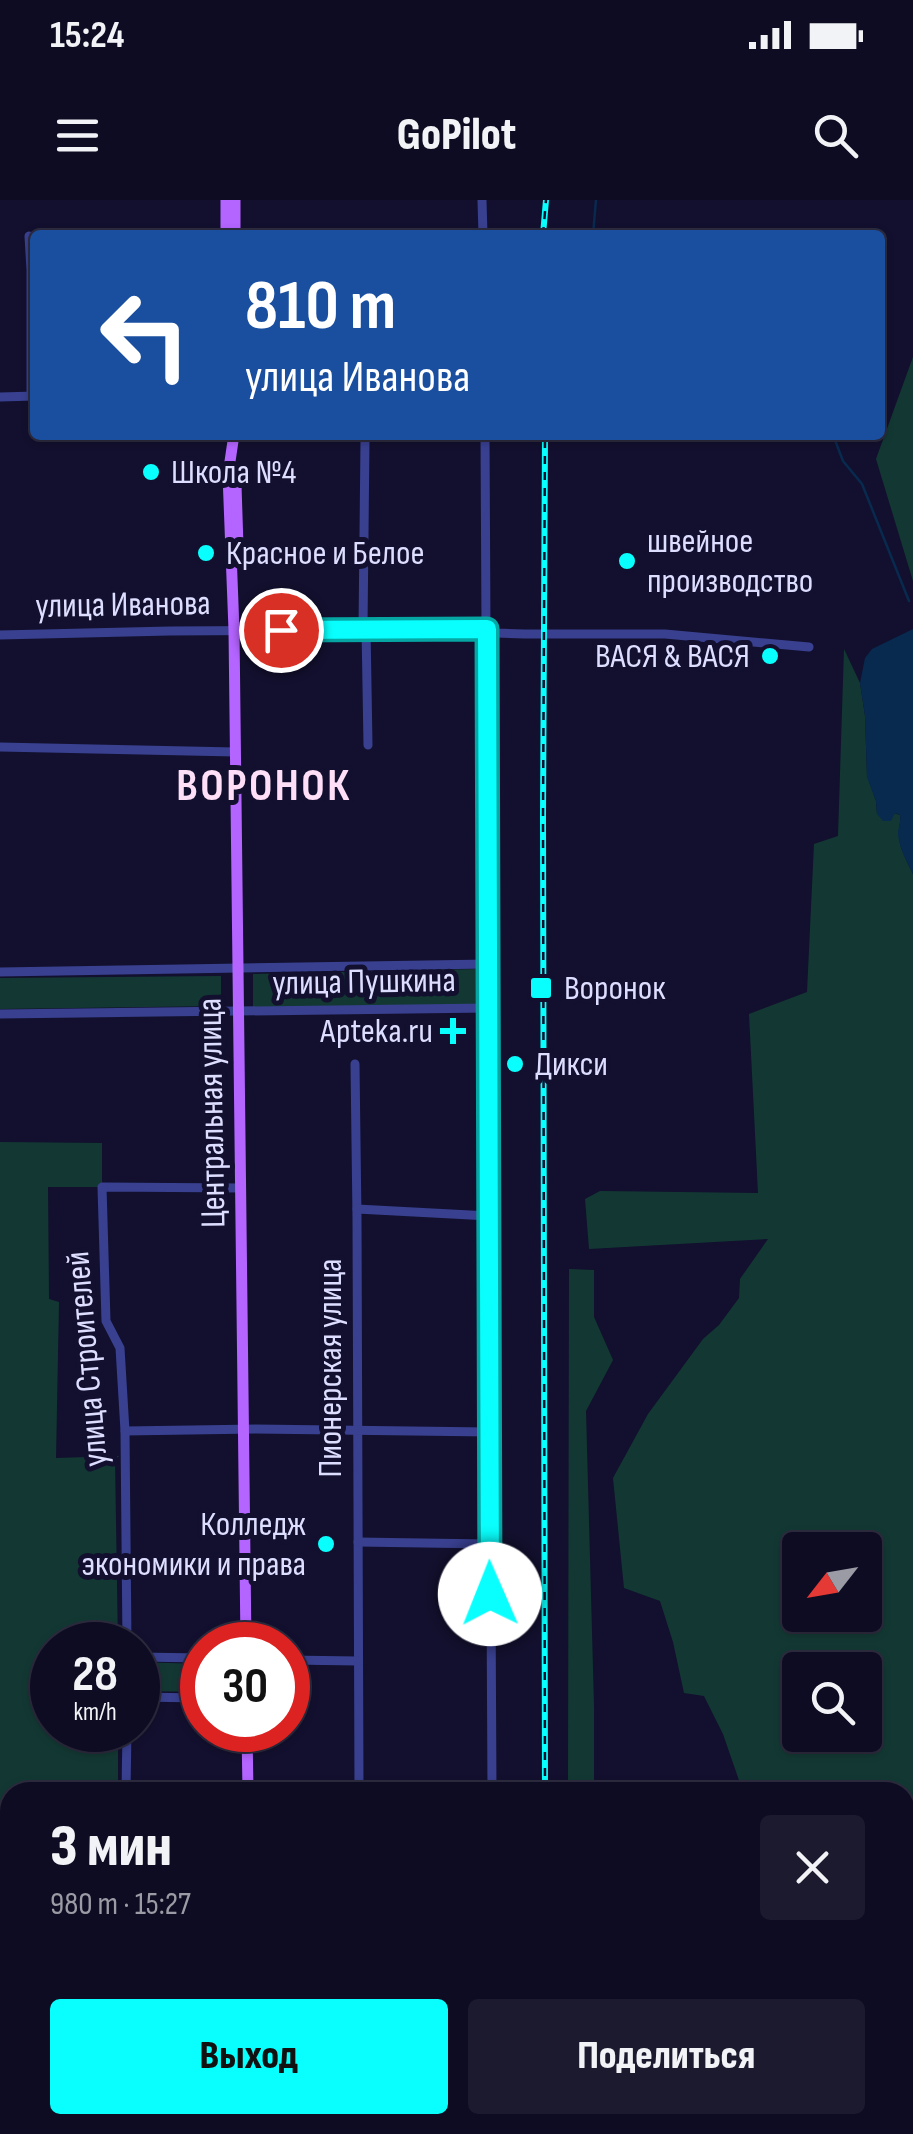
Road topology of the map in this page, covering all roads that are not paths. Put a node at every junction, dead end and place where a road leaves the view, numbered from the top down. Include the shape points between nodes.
1 (226, 200) edge
2 (234, 200) edge
3 (482, 200) edge
4 (226, 230) edge
5 (235, 230) edge
6 (483, 230) edge
7 (28, 236) dead end
8 (30, 259) edge
9 (30, 396) edge
10 (0, 397) edge
11 (232, 440) edge
12 (365, 440) dead end
13 (485, 440) edge
14 (365, 628) junction
15 (487, 629) junction
16 (234, 630) junction
17 (0, 635) edge
18 (808, 647) dead end
19 (368, 744) dead end
20 (0, 747) edge
21 (236, 752) junction
22 (488, 964) junction
23 (238, 969) junction
24 (0, 972) edge
25 (488, 1008) junction
26 (238, 1011) junction
27 (0, 1014) edge
28 (355, 1064) dead end
29 (240, 1188) junction
30 (357, 1210) junction
31 (488, 1216) junction
32 (245, 1430) junction
33 (126, 1432) junction
34 (357, 1432) junction
35 (489, 1432) junction
36 (358, 1542) junction
37 (490, 1544) junction
38 (127, 1622) edge
39 (246, 1622) edge
40 (310, 1660) edge
41 (358, 1661) junction
42 (127, 1752) edge
43 (247, 1752) edge
44 (126, 1782) edge
45 (248, 1782) edge
46 (358, 1782) edge
47 (492, 1782) edge

1 - 4 main road
2 - 5 main road
3 - 6 street
7 - 8 street
9 - 10 street
11 - 16 main road, Центральная улица
12 - 14 street
13 - 15 street
14 - 15 street, улица Иванова
14 - 16 street, улица Иванова
14 - 19 street
15 - 18 street, улица Иванова
15 - 22 street
16 - 17 street, улица Иванова
16 - 21 main road, Центральная улица
20 - 21 street
21 - 23 main road, Центральная улица
22 - 23 street, улица Пушкина
22 - 25 street
23 - 24 street, улица Пушкина
23 - 26 main road, Центральная улица
25 - 26 street, улица Пушкина
25 - 31 street
26 - 27 street, улица Пушкина
26 - 29 main road, Центральная улица
28 - 30 street, Пионерская улица
29 - 32 main road, Центральная улица
29 - 33 street, улица Строителей via 102,1187 106,1321 120,1348
30 - 31 street
30 - 34 street, Пионерская улица
31 - 35 street
32 - 33 street
32 - 34 street
32 - 39 main road, Центральная улица
33 - 38 street, улица Строителей
34 - 35 street
34 - 36 street, Пионерская улица
35 - 37 street
36 - 37 street
36 - 41 street, Пионерская улица
37 - 47 street
40 - 41 street
41 - 46 street, Пионерская улица
42 - 44 street
43 - 45 main road

